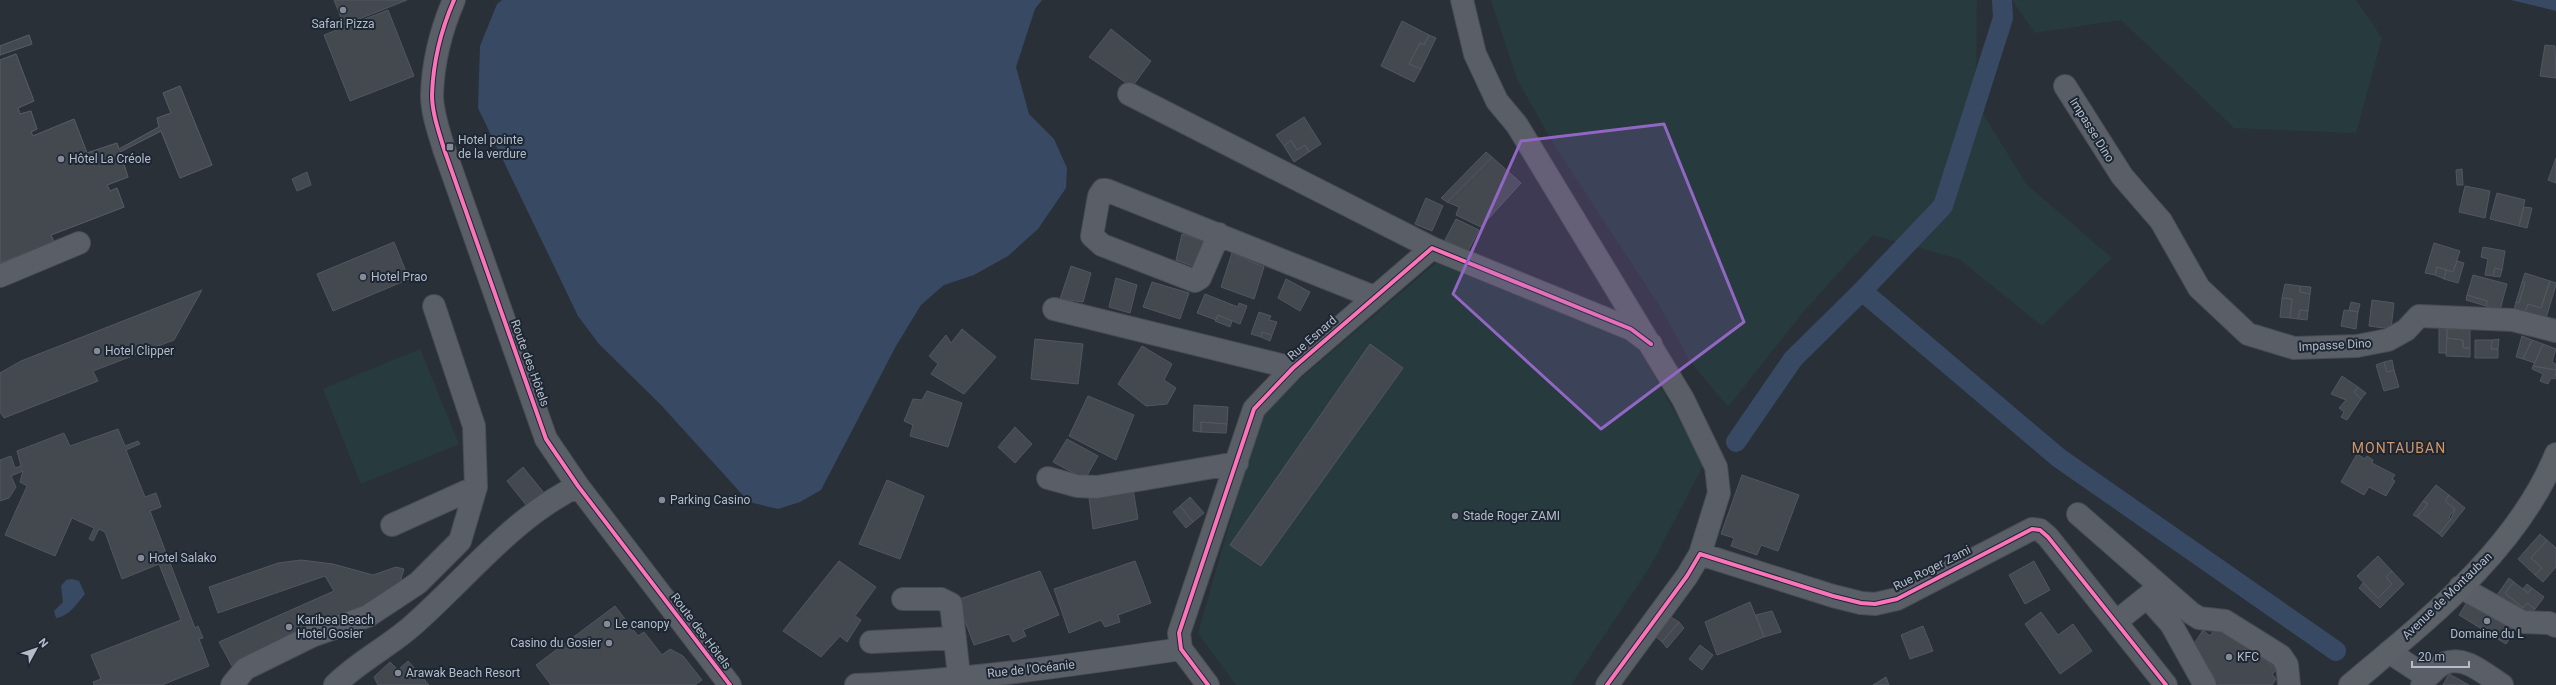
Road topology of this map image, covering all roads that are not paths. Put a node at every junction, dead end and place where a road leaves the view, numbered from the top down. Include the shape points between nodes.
1 (454, 0) edge
2 (1462, 0) edge
3 (2065, 86) dead end
4 (1130, 94) dead end
5 (1219, 234) junction
6 (79, 243) dead end
7 (1432, 248) junction
8 (0, 276) edge
9 (1374, 297) junction
10 (434, 306) dead end
11 (1054, 309) dead end
12 (2556, 332) edge
13 (1651, 344) junction
14 (1292, 368) junction
15 (2556, 454) edge
16 (1237, 463) junction
17 (1048, 478) dead end
18 (578, 486) junction
19 (476, 487) junction
20 (2078, 514) dead end
21 (392, 526) dead end
22 (1700, 554) junction
23 (2460, 586) junction
24 (2153, 592) junction
25 (903, 599) dead end
26 (2117, 621) junction
27 (2556, 626) edge
28 (955, 638) junction
29 (871, 642) dead end
30 (1181, 649) junction
31 (2389, 652) junction
32 (960, 676) junction
33 (240, 680) edge
34 (2424, 681) edge
35 (335, 685) edge
36 (730, 685) edge
37 (856, 685) edge
38 (1208, 685) edge
39 (1607, 685) edge
40 (2166, 685) edge
41 (2205, 685) edge
42 (2289, 685) edge
43 (2350, 685) edge
44 (2502, 685) edge

1 - 18 street, Route des Hôtels via 438,46 432,96 439,130 546,439
2 - 13 street via 1476,54 1497,101 1517,125
3 - 12 street, Impasse Dino via 2122,176 2161,221 2199,288 2248,334 2294,348 2357,346 2388,340 2406,330 2419,316 2513,320
4 - 7 street
5 - 5 street via 1103,190 1099,196 1092,236 1102,245 1195,281 1200,278
5 - 9 street
6 - 8 street
7 - 9 street, Rue Esnard
7 - 13 street via 1631,329
9 - 14 street, Rue Esnard
10 - 19 street via 474,426
11 - 14 street
13 - 22 street via 1683,399 1716,467 1719,493
14 - 16 street, Rue Esnard via 1254,409
15 - 23 main road, Avenue de Montauban via 2545,481 2525,512 2496,549
16 - 17 street via 1097,487 1077,486
16 - 30 street, Rue Esnard via 1180,624
18 - 35 street via 556,496 501,541 411,626
18 - 36 street, Route des Hôtels
19 - 21 street
19 - 33 street via 460,541 418,583 368,616 312,636
20 - 24 street
22 - 26 street, Rue Roger Zami via 1833,596 1875,604 1897,599 2032,529 2040,530
22 - 39 street via 1687,576
23 - 27 street via 2523,622 2549,623
23 - 31 main road, Avenue de Montauban
24 - 26 street
24 - 41 street
24 - 42 street via 2199,618 2225,621 2281,656 2288,670
25 - 28 street via 948,601 952,607
26 - 40 street, Rue Roger Zami
28 - 29 street
28 - 32 street
30 - 32 street, Rue de l'Océanie via 1088,663
30 - 38 street
31 - 34 street
31 - 43 main road, Avenue de Montauban
32 - 37 street, Rue de l'Océanie via 916,682
34 - 44 street via 2443,663 2455,660 2471,665

